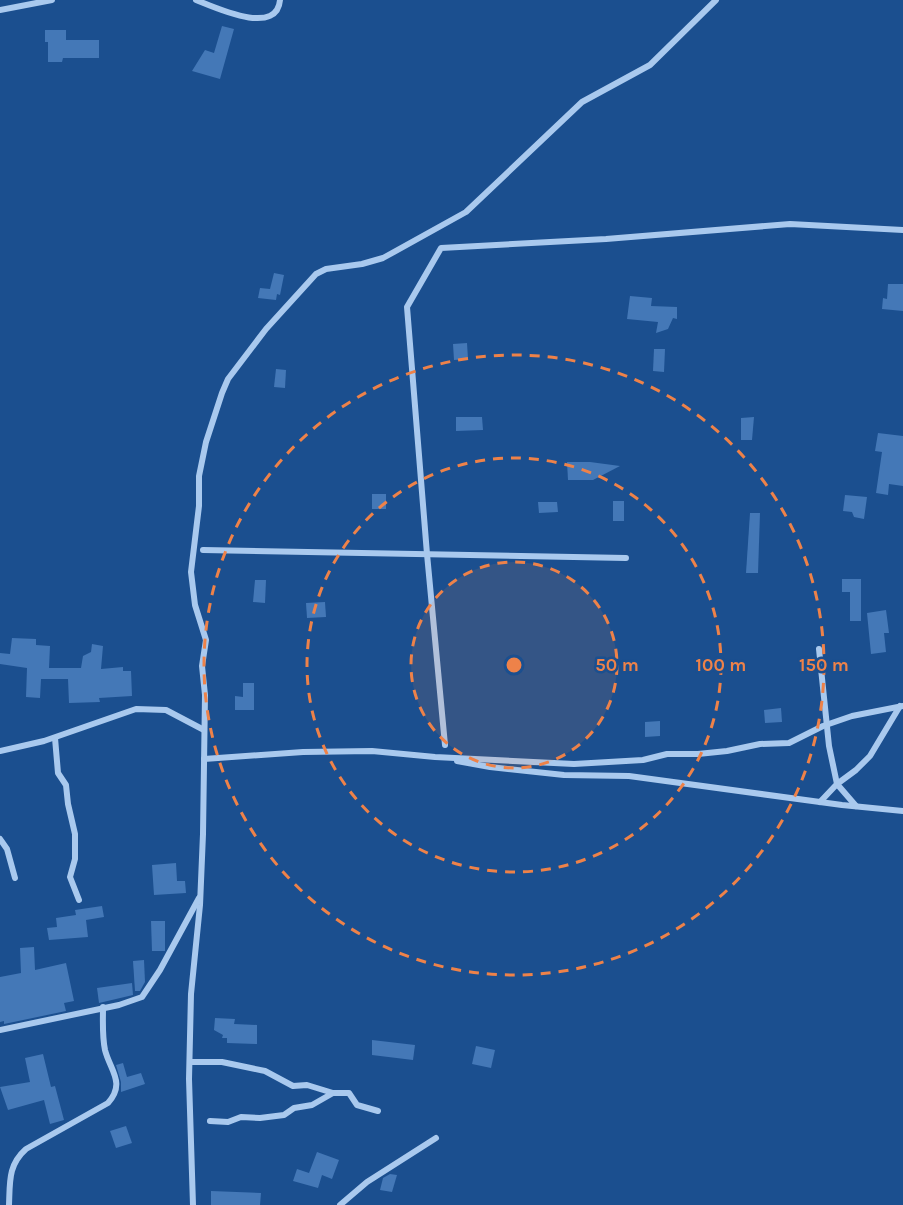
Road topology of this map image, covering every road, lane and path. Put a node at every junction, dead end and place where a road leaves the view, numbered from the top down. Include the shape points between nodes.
1 (52, 0) edge
2 (196, 0) edge
3 (280, 0) edge
4 (716, 0) edge
5 (0, 10) edge
6 (903, 230) edge
7 (203, 550) dead end
8 (427, 554) junction
9 (626, 558) dead end
10 (819, 649) dead end
11 (901, 706) edge
12 (827, 724) junction
13 (204, 730) junction
14 (55, 738) junction
15 (446, 745) dead end
16 (0, 751) edge
17 (435, 757) junction
18 (204, 759) junction
19 (837, 784) junction
20 (820, 802) junction
21 (856, 807) junction
22 (903, 811) edge
23 (0, 839) edge
24 (15, 878) dead end
25 (200, 895) junction
26 (79, 900) dead end
27 (103, 1007) junction
28 (0, 1030) edge
29 (190, 1062) junction
30 (333, 1093) junction
31 (378, 1111) dead end
32 (210, 1121) dead end
33 (436, 1138) dead end
34 (9, 1205) edge
35 (193, 1205) edge
36 (340, 1205) edge

1 - 5 street
2 - 3 street via 259,20 271,15
4 - 13 street via 650,64 582,102 466,212 383,258 316,274 235,368 222,393 202,460 192,548 192,591 206,640 202,666
6 - 8 street via 790,224 441,248 407,307
7 - 8 street
8 - 9 street
8 - 15 street
10 - 12 street
11 - 12 street
11 - 19 street via 870,756
12 - 17 street via 789,742 698,754 667,754 643,760 574,764
12 - 19 street
13 - 14 street via 166,710 148,708 116,715
13 - 18 street
14 - 16 street
14 - 26 street via 58,773 66,785 75,834 70,877
17 - 18 street via 372,751
17 - 20 street via 564,776 629,776
18 - 25 street
19 - 20 street
19 - 21 street
20 - 21 street
21 - 22 street
23 - 24 street
25 - 27 street via 147,991 134,1001
25 - 29 street via 191,994
27 - 28 street
27 - 34 street via 106,1053 116,1079 114,1096 17,1157
29 - 30 street via 222,1062 265,1071 293,1086 307,1085
29 - 35 street
30 - 31 street via 349,1093 357,1105
30 - 32 street via 284,1115
33 - 36 street

